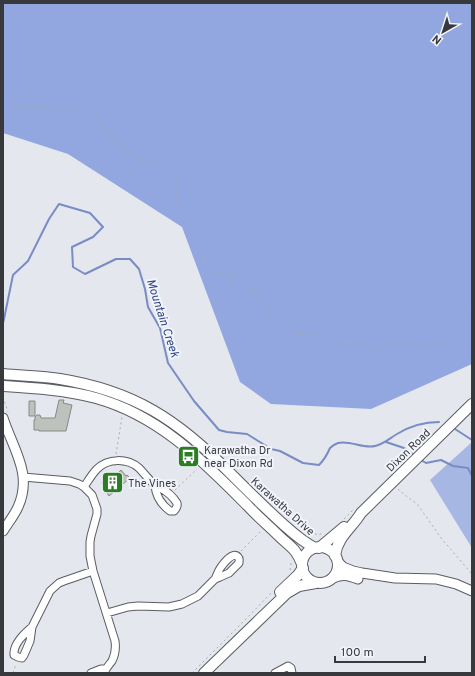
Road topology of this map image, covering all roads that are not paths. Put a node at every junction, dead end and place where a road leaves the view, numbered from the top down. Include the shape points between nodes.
1 (3, 374) edge
2 (3, 392) edge
3 (472, 404) edge
4 (4, 424) edge
5 (23, 477) junction
6 (84, 486) junction
7 (155, 486) dead end
8 (358, 511) junction
9 (3, 531) edge
10 (317, 548) junction
11 (336, 559) junction
12 (302, 566) junction
13 (93, 571) junction
14 (333, 578) junction
15 (395, 578) junction
16 (215, 579) junction
17 (316, 583) junction
18 (472, 591) edge
19 (107, 613) junction
20 (32, 627) junction
21 (242, 636) junction
22 (105, 671) edge
23 (90, 673) edge
24 (204, 673) edge
25 (275, 673) edge
26 (292, 673) edge

1 - 10 main road, Karawatha Drive via 59,378 86,384 120,394 150,408 184,431 274,517 301,540
2 - 12 main road, Karawatha Drive via 46,389 80,394 116,405 154,424 189,449 209,468 294,550
3 - 8 main road, Dixon Road via 408,467
4 - 5 street via 20,461
5 - 6 street via 70,481
5 - 9 street via 20,501
6 - 7 street via 97,469 107,462 116,461 134,464
6 - 13 street via 92,495 97,514 90,542
8 - 10 main road, Dixon Road via 335,536
8 - 11 main road, Dixon Road via 357,520 343,535 336,550
10 - 11 main road via 329,550
10 - 12 main road via 308,553
11 - 14 main road via 337,569
11 - 15 street via 343,567 353,571
12 - 17 main road via 306,576
12 - 21 main road via 298,575 275,596
13 - 19 street
13 - 20 street via 54,587
14 - 15 street via 347,575 370,580
14 - 17 main road via 327,582
15 - 18 street via 436,579
16 - 16 street via 222,566 233,555 238,557 238,565 229,573
16 - 19 street via 198,596 182,604 169,607 133,606
17 - 21 main road via 299,586 290,591
19 - 22 street via 116,647
20 - 20 street via 24,655 22,658 14,655 19,640
21 - 24 main road
22 - 23 street via 101,669
25 - 26 street via 288,666

